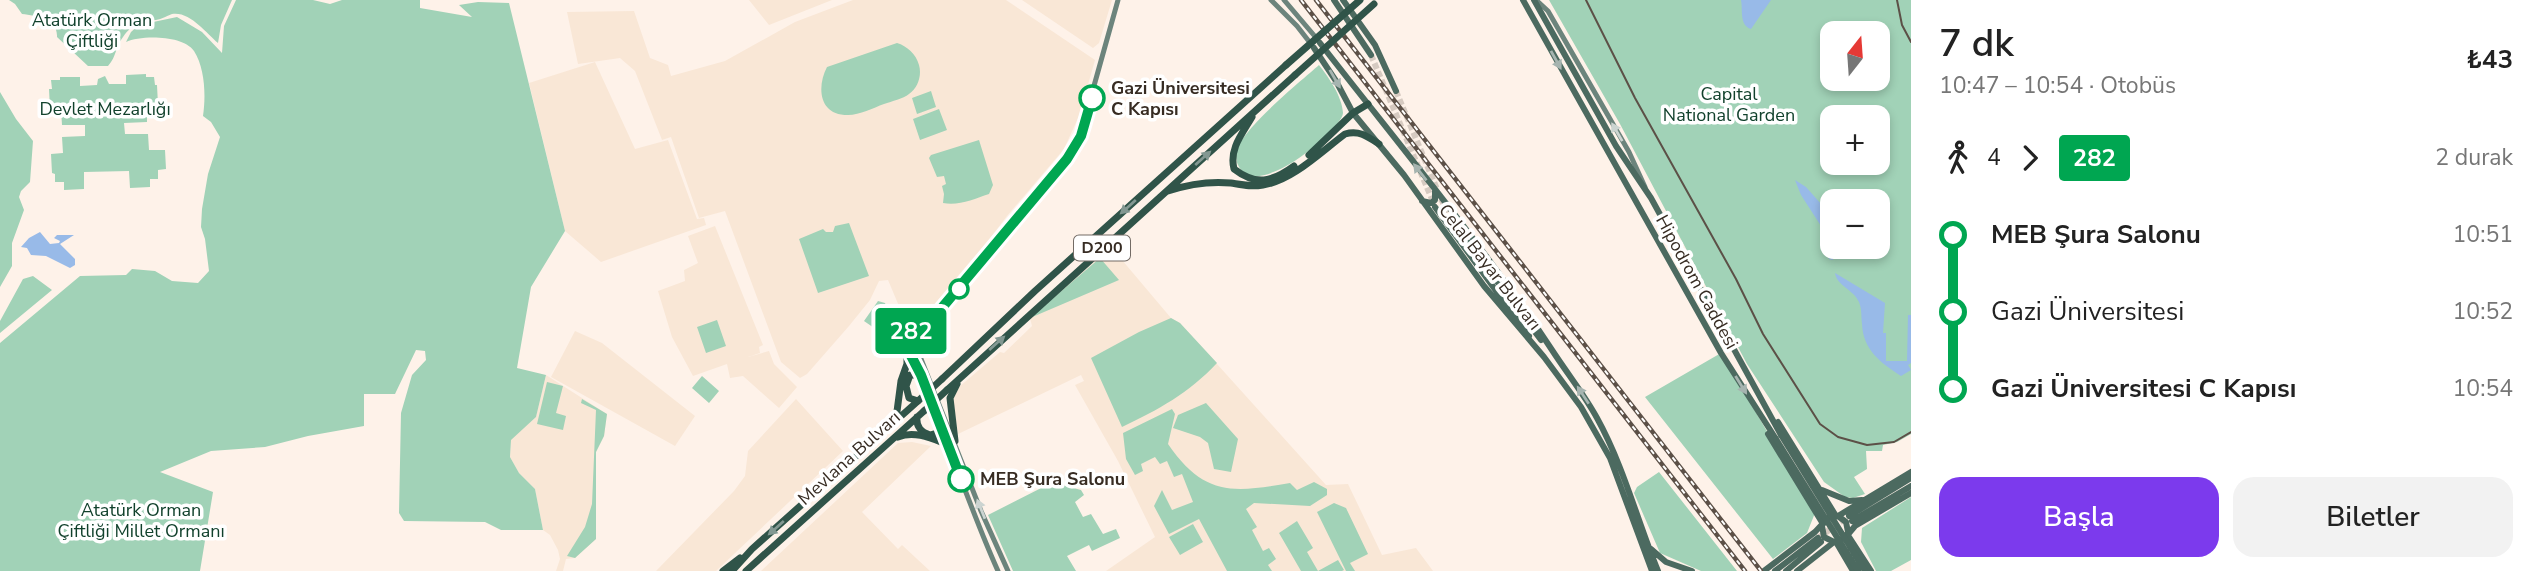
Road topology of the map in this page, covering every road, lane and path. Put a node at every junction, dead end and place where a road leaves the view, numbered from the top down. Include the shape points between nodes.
1 (1118, 0) edge
2 (1271, 0) edge
3 (1284, 0) edge
4 (1334, 0) edge
5 (1343, 0) edge
6 (1360, 0) edge
7 (1523, 0) edge
8 (1535, 0) edge
9 (1376, 2) edge
10 (1350, 16) junction
11 (1317, 46) junction
12 (1371, 55) tunnel mouth
13 (1396, 91) tunnel mouth
14 (1368, 104) junction
15 (1258, 108) junction
16 (1353, 113) junction
17 (1379, 144) junction
18 (1435, 191) junction
19 (1164, 192) junction
20 (1647, 193) junction
21 (1634, 199) junction
22 (1420, 200) junction
23 (1654, 205) junction
24 (1435, 207) tunnel mouth
25 (1642, 211) junction
26 (1457, 228) tunnel mouth
27 (935, 316) junction
28 (908, 333) junction
29 (921, 342) junction
30 (907, 348) junction
31 (1544, 357) junction
32 (1558, 360) junction
33 (921, 375) junction
34 (962, 375) junction
35 (918, 401) junction
36 (1762, 401) junction
37 (1753, 404) junction
38 (917, 417) junction
39 (939, 421) junction
40 (895, 422) junction
41 (1778, 437) junction
42 (894, 439) junction
43 (952, 443) junction
44 (1911, 472) edge
45 (1911, 478) edge
46 (1911, 486) edge
47 (1822, 490) junction
48 (1911, 493) edge
49 (1867, 499) junction
50 (1830, 502) junction
51 (1815, 513) junction
52 (1837, 516) junction
53 (1822, 525) junction
54 (1848, 533) junction
55 (1835, 542) junction
56 (1646, 548) junction
57 (752, 550) junction
58 (723, 571) edge
59 (732, 571) edge
60 (746, 571) edge
61 (998, 571) edge
62 (1008, 571) edge
63 (1646, 571) edge
64 (1652, 571) edge
65 (1658, 571) edge
66 (1692, 571) edge
67 (1764, 571) edge
68 (1774, 571) edge
69 (1786, 571) edge
70 (1797, 571) edge
71 (1856, 571) edge
72 (1865, 571) edge
73 (1871, 571) edge

1 - 27 main road via 1078,143
2 - 11 main road, Celal Bayar Bulvarı
3 - 11 main road, Celal Bayar Bulvarı
4 - 10 main road
5 - 10 main road
6 -> 35 highway, Mevlana Bulvarı / D200, bridge
7 -> 21 main road, Hipodrom Caddesi
20 -> 8 main road, Hipodrom Caddesi
9 - 15 highway, Mevlana Bulvarı / D200, bridge
10 - 12 main road
10 - 13 main road via 1375,45
11 - 14 main road, Celal Bayar Bulvarı
11 -> 16 main road, Celal Bayar Bulvarı
14 - 16 highway
18 -> 14 main road, Celal Bayar Bulvarı
15 - 16 highway via 1234,147 1232,159 1234,169 1250,180 1264,180 1288,170
19 -> 15 highway, Mevlana Bulvarı / D200
16 - 17 main road, Celal Bayar Bulvarı
17 - 19 highway via 1352,132 1290,175 1267,185 1203,182
17 - 22 main road, Celal Bayar Bulvarı
18 - 22 main road via 1434,201
18 - 32 main road, Celal Bayar Bulvarı via 1534,321
34 -> 19 highway, Mevlana Bulvarı / D200
20 - 21 main road
20 - 23 main road, Hipodrom Caddesi
21 - 25 main road, Hipodrom Caddesi
22 - 31 main road, Celal Bayar Bulvarı
23 - 25 main road
23 - 36 main road, Hipodrom Caddesi
24 - 31 main road
25 -> 37 main road, Hipodrom Caddesi
26 - 32 main road
27 - 28 main road
27 - 29 main road
28 - 29 main road via 916,334
28 - 30 main road
29 - 43 main road via 921,359
30 - 33 main road
30 - 40 highway
31 - 56 main road, Celal Bayar Bulvarı via 1581,407 1610,458
56 -> 32 main road, Celal Bayar Bulvarı via 1626,480 1599,420
33 - 35 highway via 910,375 906,386 909,398
33 - 39 main road
34 - 38 highway, Mevlana Bulvarı / D200, bridge
34 - 43 highway via 950,398
35 - 40 highway, Mevlana Bulvarı / D200
36 - 41 main road, Hipodrom Caddesi
36 - 47 main road
37 - 41 main road, Hipodrom Caddesi
37 - 51 main road
38 - 39 highway via 919,429 930,435 937,433
38 - 42 highway, Mevlana Bulvarı / D200
39 - 43 main road
40 -> 57 highway, Mevlana Bulvarı / D200
41 - 71 main road, Hipodrom Caddesi, bridge
41 - 72 main road, Hipodrom Caddesi, bridge
42 - 43 highway via 906,433
42 - 60 highway, Mevlana Bulvarı / D200
43 - 61 main road via 970,505
62 -> 43 main road
44 - 49 main road
45 - 46 main road via 1851,519
47 - 49 main road via 1849,501
47 - 50 main road
48 - 54 main road
49 - 52 main road
50 - 51 main road
50 - 52 main road
51 - 53 main road
52 - 53 main road
52 - 54 main road via 1846,522
53 - 55 main road via 1824,537
53 - 67 main road
54 - 55 main road
54 - 73 main road
55 - 70 main road
55 - 71 main road
56 - 63 main road
56 - 64 main road, Celal Bayar Bulvarı
56 - 65 main road, Celal Bayar Bulvarı
56 - 66 main road via 1666,562
57 - 58 highway, D200
57 - 59 highway, Mevlana Bulvarı
68 - 69 main road via 1819,540

